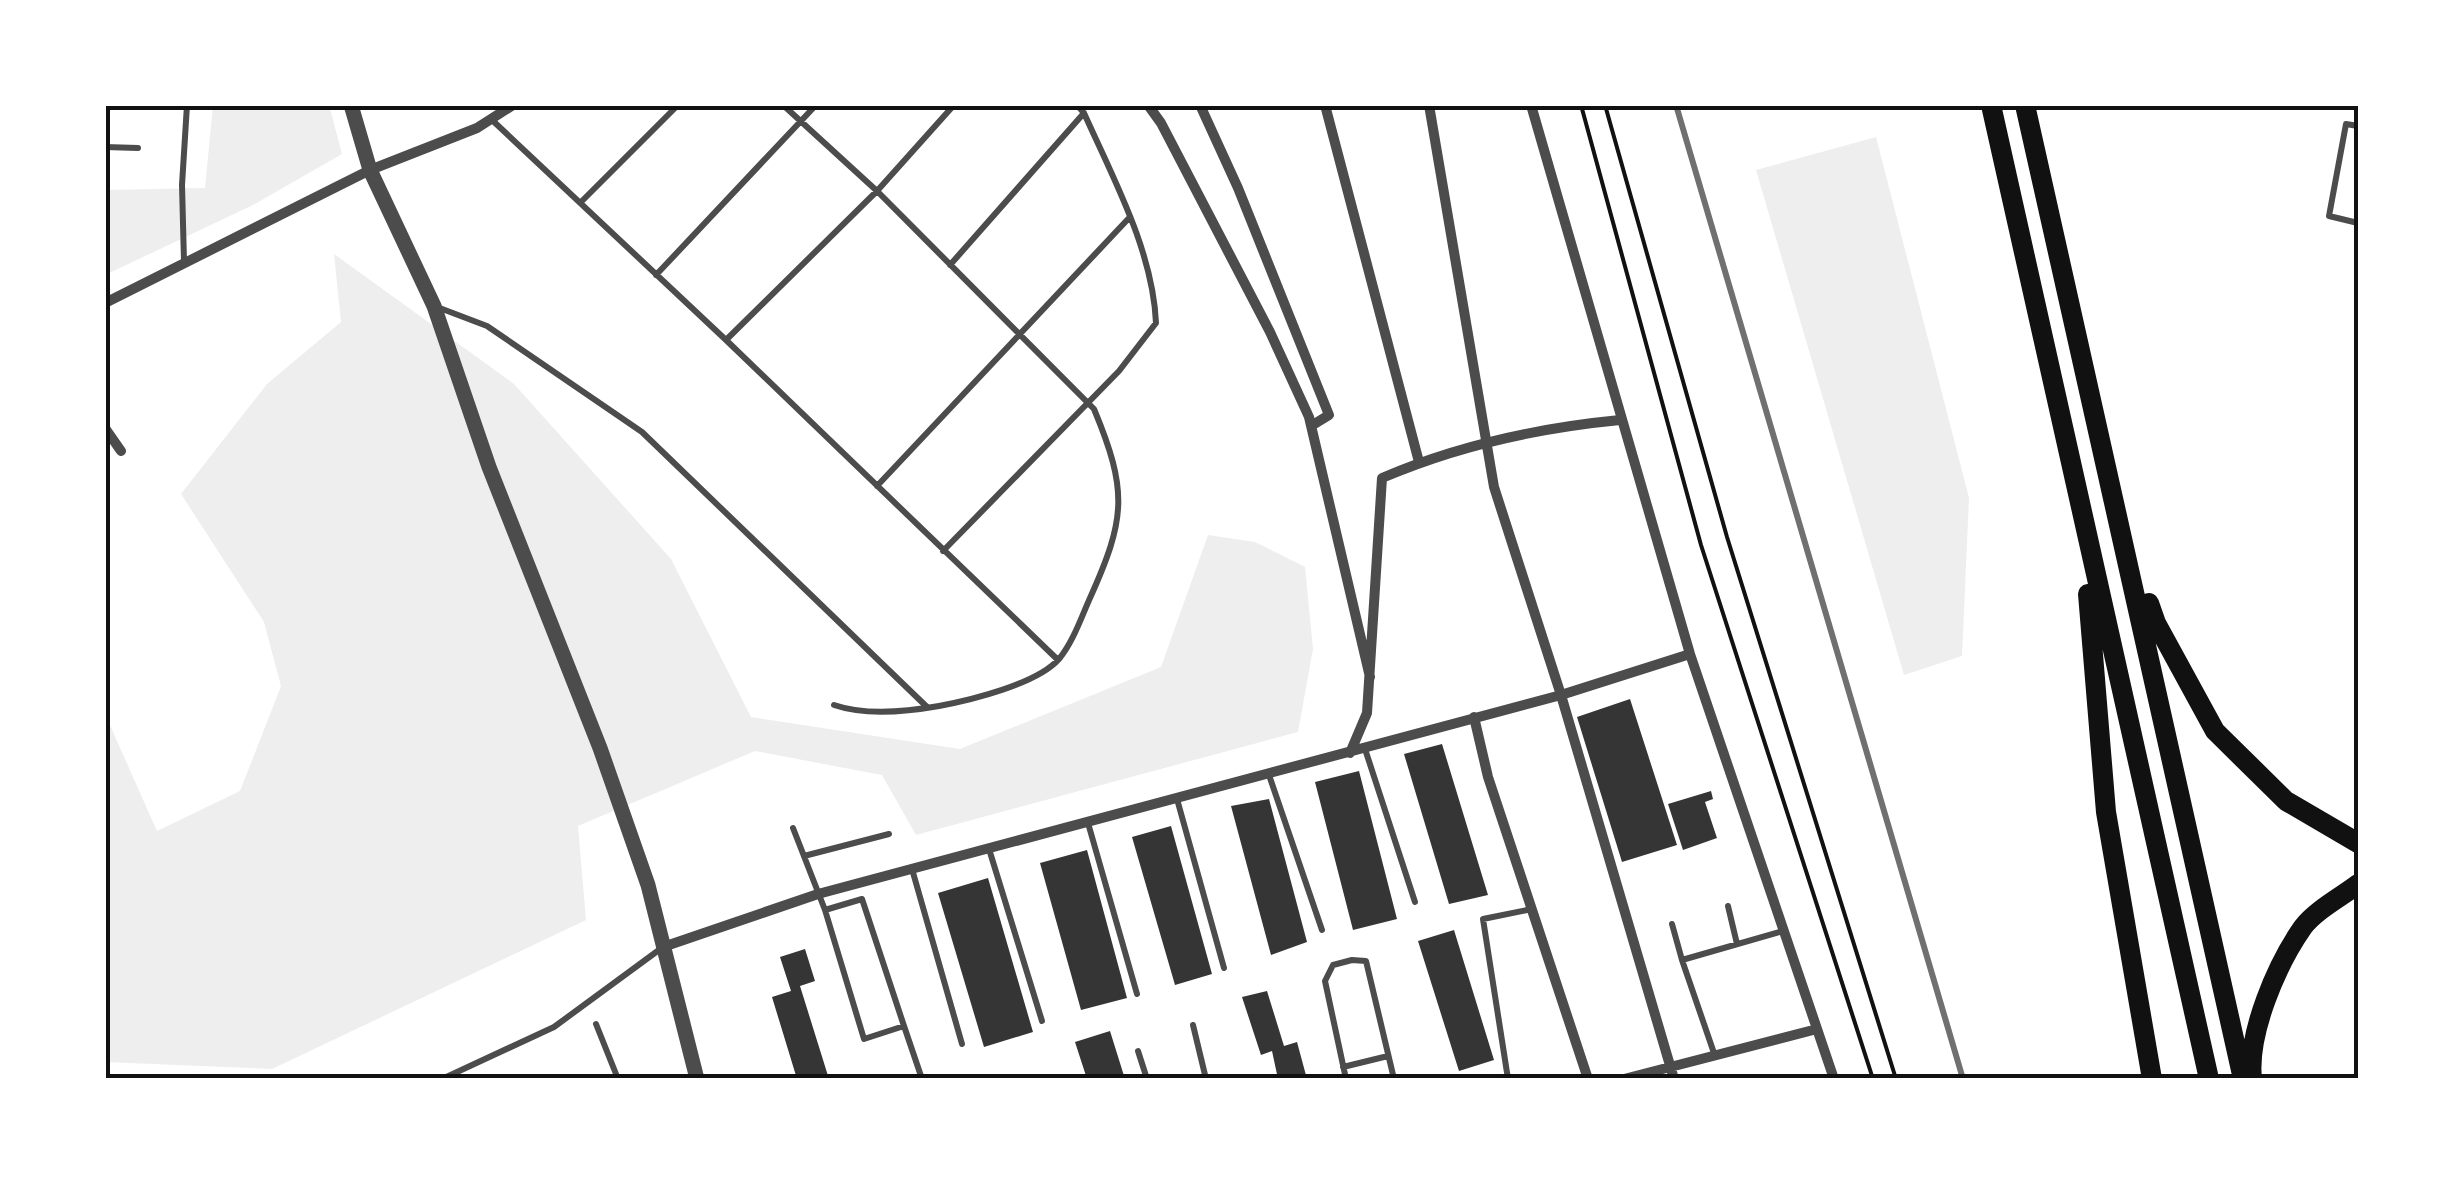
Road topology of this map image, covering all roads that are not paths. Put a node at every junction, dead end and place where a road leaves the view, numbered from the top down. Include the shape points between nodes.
1 (187, 105) edge
2 (352, 105) edge
3 (512, 105) edge
4 (678, 105) edge
5 (784, 105) edge
6 (816, 105) edge
7 (954, 105) edge
8 (1077, 105) edge
9 (1148, 105) edge
10 (1200, 105) edge
11 (1325, 105) edge
12 (1429, 105) edge
13 (1531, 105) edge
14 (1991, 105) edge
15 (2025, 105) edge
16 (1084, 113) junction
17 (492, 120) junction
18 (800, 121) junction
19 (2358, 126) edge
20 (105, 147) edge
21 (138, 148) dead end
22 (370, 170) junction
23 (876, 192) junction
24 (580, 203) junction
25 (1128, 218) junction
26 (2358, 223) edge
27 (184, 262) junction
28 (950, 265) junction
29 (656, 274) junction
30 (105, 303) edge
31 (434, 306) junction
32 (1020, 336) junction
33 (726, 340) junction
34 (1087, 403) junction
35 (1620, 420) junction
36 (1311, 426) junction
37 (105, 428) edge
38 (1489, 441) junction
39 (121, 450) dead end
40 (1419, 462) junction
41 (877, 486) junction
42 (2110, 490) junction
43 (2082, 517) junction
44 (943, 551) junction
45 (1690, 654) junction
46 (1058, 660) junction
47 (1370, 678) junction
48 (1562, 696) junction
49 (834, 705) dead end
50 (928, 708) junction
51 (1474, 717) junction
52 (1365, 749) junction
53 (1350, 753) junction
54 (1270, 775) junction
55 (1176, 800) junction
56 (1088, 823) junction
57 (793, 828) dead end
58 (889, 834) dead end
59 (2358, 843) edge
60 (989, 849) junction
61 (804, 856) junction
62 (912, 870) junction
63 (2358, 884) edge
64 (818, 894) junction
65 (1415, 902) dead end
66 (1728, 906) dead end
67 (1532, 909) junction
68 (824, 910) junction
69 (1672, 924) dead end
70 (1322, 930) dead end
71 (1784, 931) junction
72 (1737, 944) junction
73 (663, 946) junction
74 (1682, 960) junction
75 (1224, 968) dead end
76 (1138, 994) dead end
77 (1042, 1021) dead end
78 (596, 1024) dead end
79 (1193, 1025) dead end
80 (904, 1026) junction
81 (1817, 1029) junction
82 (962, 1044) dead end
83 (1138, 1051) dead end
84 (1388, 1056) junction
85 (1715, 1056) junction
86 (1344, 1067) junction
87 (1672, 1073) edge
88 (442, 1079) edge
89 (618, 1079) edge
90 (698, 1079) edge
91 (922, 1079) edge
92 (1147, 1079) edge
93 (1206, 1079) edge
94 (1346, 1079) edge
95 (1394, 1079) edge
96 (1508, 1079) edge
97 (1588, 1079) edge
98 (1624, 1079) edge
99 (1834, 1079) edge
100 (2152, 1079) edge
101 (2209, 1079) edge
102 (2243, 1079) edge
103 (2252, 1079) edge

1 - 27 lane
2 - 22 street
3 - 17 street
4 - 24 lane
5 - 18 lane
6 - 18 lane
7 - 23 lane
8 - 16 lane
9 - 36 street via 1270,332
10 - 36 street via 1329,415
11 - 40 street
12 - 38 street
13 - 35 street
14 - 43 main road
15 - 42 main road
16 - 25 lane
16 - 28 lane
17 - 22 street
17 - 24 lane
18 - 23 lane
18 - 29 lane
19 - 26 lane via 2346,124 2329,216
20 - 21 lane
22 - 27 street
22 - 31 street
23 - 28 lane
23 - 33 lane
24 - 29 lane
25 - 32 lane
25 - 34 lane via 1154,292 1156,323
27 - 30 street
28 - 32 lane
29 - 33 lane
31 - 50 lane via 487,326 642,432
31 - 73 street via 489,467 600,748
32 - 34 lane
32 - 41 lane
33 - 41 lane
34 - 44 lane
34 - 46 lane via 1113,454 1121,506 1110,553
35 - 38 street
35 - 45 street
36 - 47 street
37 - 39 street
38 - 40 street
38 - 48 street via 1494,488
40 - 47 street via 1382,478
41 - 44 lane
42 - 59 main road via 2156,623 2215,731 2286,802
42 - 102 main road
43 - 100 main road via 2106,812
43 - 101 main road
44 - 46 lane
45 - 48 street
45 - 71 street
46 - 50 lane via 981,699
47 - 53 street via 1368,713
48 - 51 street
48 - 87 street
49 - 50 lane via 856,712
51 - 52 street
51 - 67 street
52 - 53 street
52 - 65 lane
53 - 54 street
54 - 55 street
54 - 70 lane
55 - 56 street
55 - 75 lane
56 - 60 street
56 - 76 lane
57 - 61 lane
58 - 61 lane
60 - 62 street
60 - 77 lane
61 - 64 lane
62 - 64 street
62 - 82 lane
63 - 103 main road via 2305,924 2266,998
64 - 68 lane
64 - 73 street
66 - 72 lane
67 - 96 lane via 1483,919
67 - 97 street
68 - 80 lane via 862,899
68 - 80 lane via 864,1039
69 - 74 lane
71 - 72 lane
71 - 81 street
72 - 74 lane
73 - 88 lane via 554,1027
73 - 90 street
74 - 85 lane
78 - 89 lane
79 - 93 lane
80 - 91 lane
81 - 85 street
81 - 99 street
83 - 92 lane
84 - 86 lane
84 - 86 lane via 1366,961 1352,960 1333,966 1325,981
84 - 95 lane
85 - 87 street
86 - 94 lane
87 - 98 street

